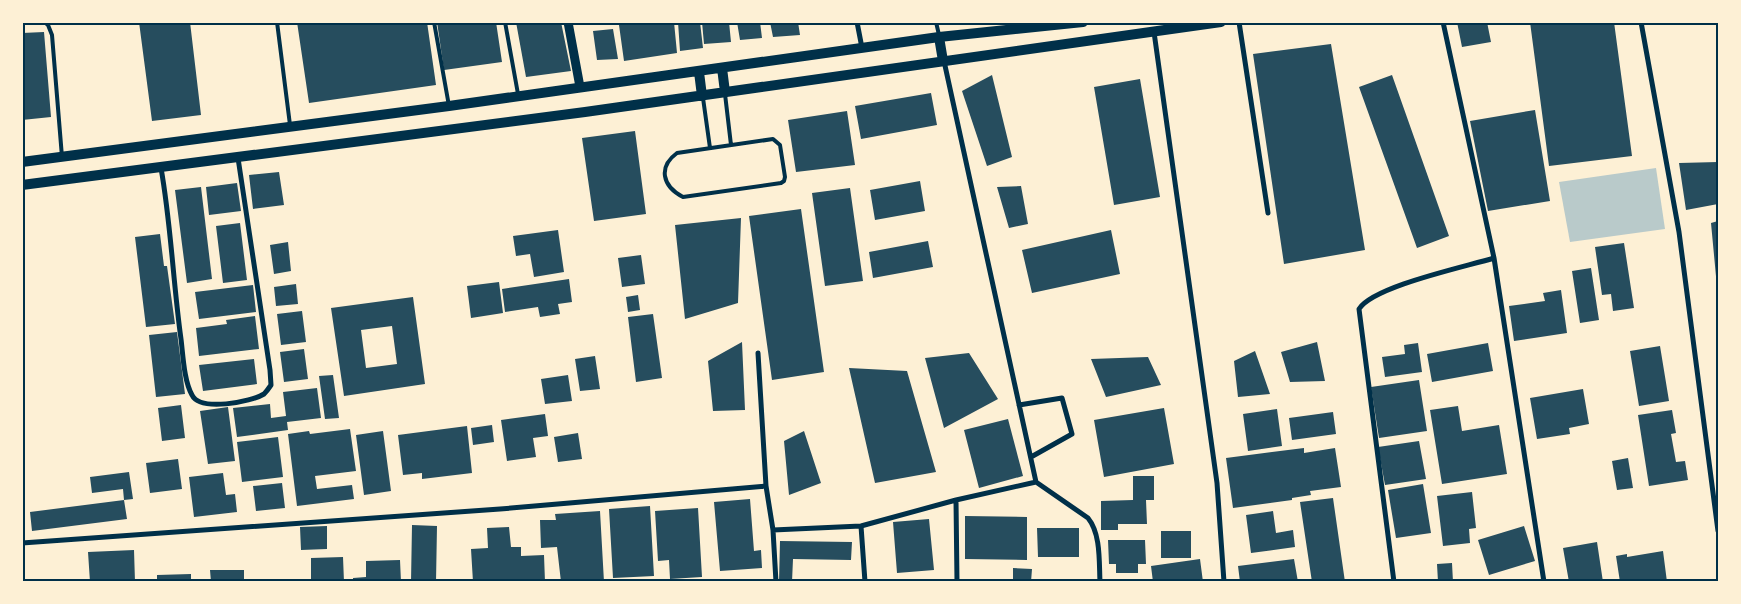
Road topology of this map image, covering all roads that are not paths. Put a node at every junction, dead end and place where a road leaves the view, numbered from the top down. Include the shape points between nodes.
1 (44, 22) edge
2 (277, 22) edge
3 (434, 22) edge
4 (505, 22) edge
5 (568, 22) edge
6 (858, 22) edge
7 (936, 22) edge
8 (1083, 22) edge
9 (1221, 22) edge
10 (1239, 22) edge
11 (1444, 22) edge
12 (1641, 22) edge
13 (1154, 27) edge
14 (939, 37) junction
15 (862, 48) junction
16 (943, 61) junction
17 (722, 68) junction
18 (699, 72) junction
19 (580, 88) junction
20 (725, 92) junction
21 (518, 96) junction
22 (702, 96) junction
23 (449, 106) junction
24 (291, 127) junction
25 (731, 145) junction
26 (710, 148) junction
27 (62, 157) junction
28 (238, 158) junction
29 (22, 162) edge
30 (161, 168) junction
31 (22, 185) edge
32 (1268, 213) dead end
33 (1494, 258) junction
34 (758, 353) dead end
35 (1020, 405) junction
36 (1031, 458) junction
37 (1036, 482) junction
38 (766, 486) junction
39 (956, 500) junction
40 (861, 526) junction
41 (773, 530) junction
42 (1718, 531) edge
43 (22, 543) edge
44 (776, 582) edge
45 (864, 582) edge
46 (958, 582) edge
47 (1100, 582) edge
48 (1224, 582) edge
49 (1394, 582) edge
50 (1544, 582) edge

1 - 27 lane via 52,35
2 - 24 lane
3 - 23 lane
4 - 21 lane
5 - 19 street
6 - 15 street
7 - 14 lane
8 - 14 main road
9 - 13 main road
10 - 32 street
11 - 33 street
12 - 42 street via 1679,232
13 - 16 main road
13 - 48 street via 1217,483
14 - 15 main road
14 - 16 main road
15 - 17 main road
16 - 20 main road
16 - 35 street
17 - 18 main road
17 - 20 main road
18 - 19 main road
18 - 22 main road
19 - 21 main road
20 - 22 main road
20 - 25 lane
21 - 23 main road
22 - 26 lane
22 - 28 main road
23 - 24 main road
24 - 27 main road
25 - 26 lane
25 - 26 lane via 777,141 784,181 683,197 677,194 664,177 672,157 677,153
27 - 29 main road
28 - 30 main road
28 - 30 street via 272,385 263,394 227,404 200,402 192,396 186,375
30 - 31 main road
33 - 49 street via 1403,284 1367,300 1359,309
33 - 50 street
34 - 38 street
35 - 36 street
35 - 36 street via 1062,398 1072,434
36 - 37 street
37 - 39 street
37 - 47 street via 1093,524
38 - 41 street
38 - 43 street via 500,509
39 - 40 street
39 - 46 street
40 - 41 street
40 - 45 street
41 - 44 street

